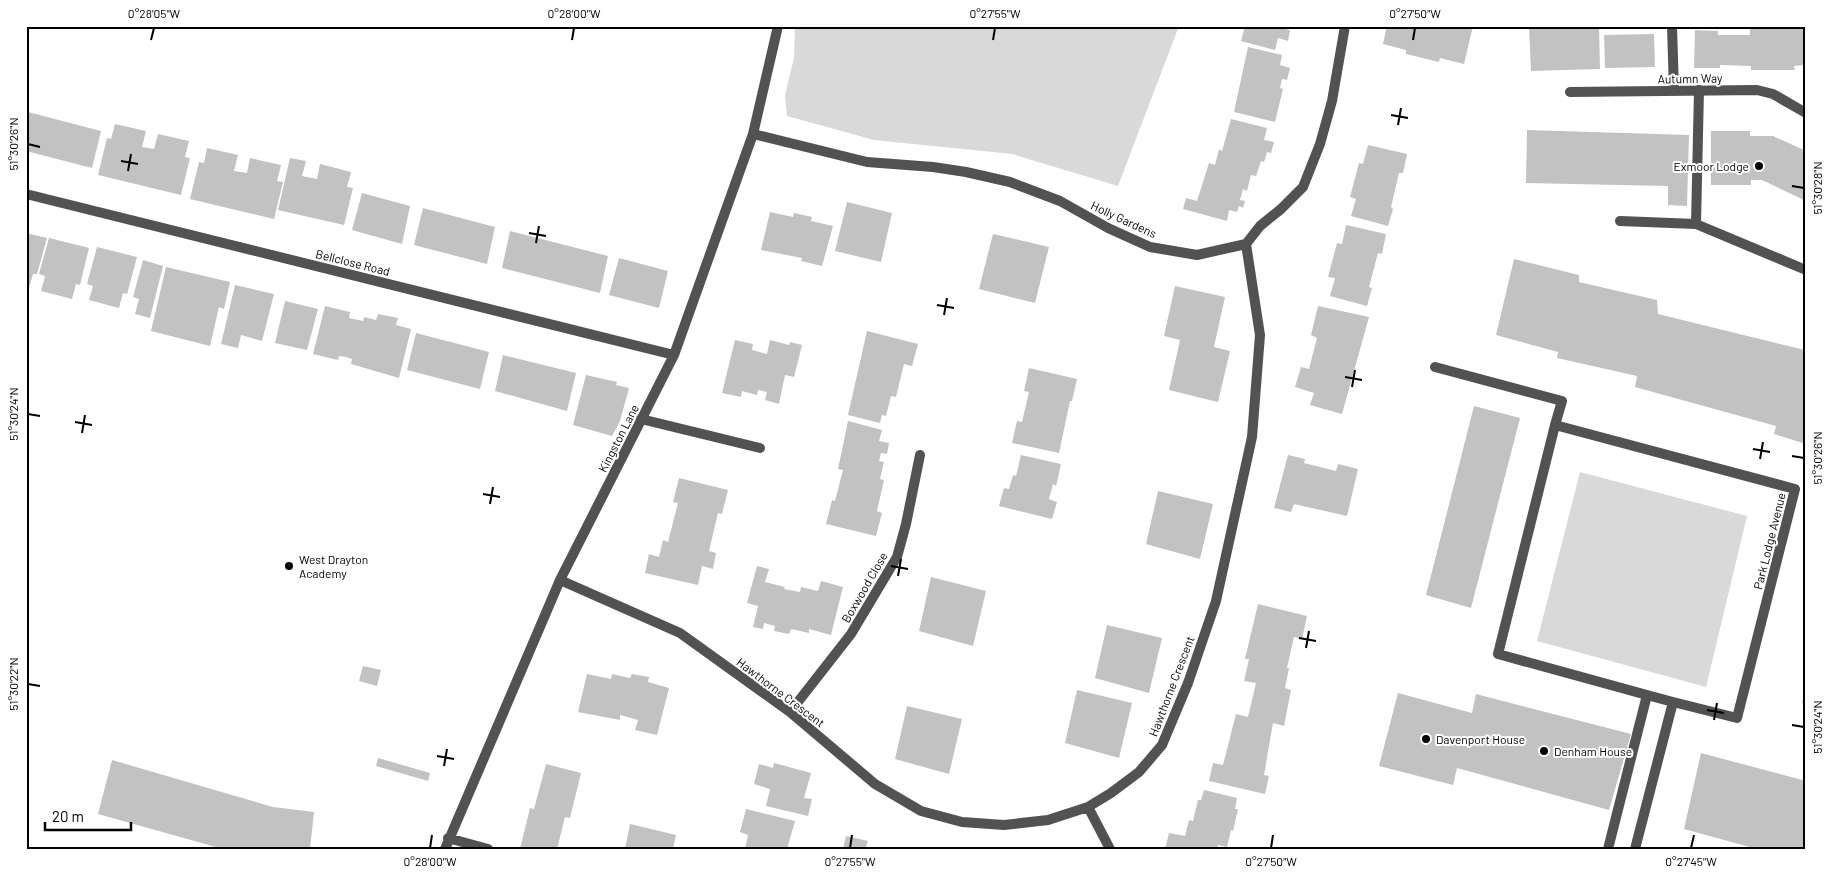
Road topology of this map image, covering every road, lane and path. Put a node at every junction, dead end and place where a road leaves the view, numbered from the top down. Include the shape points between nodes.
1 (778, 26) edge
2 (1345, 26) edge
3 (1672, 26) edge
4 (1674, 90) junction
5 (1699, 90) junction
6 (1570, 92) dead end
7 (1806, 112) edge
8 (754, 134) junction
9 (26, 194) edge
10 (1620, 221) dead end
11 (1696, 224) junction
12 (1246, 244) junction
13 (1806, 270) edge
14 (674, 355) junction
15 (1434, 367) dead end
16 (642, 419) junction
17 (1555, 425) junction
18 (760, 448) dead end
19 (920, 455) dead end
20 (560, 580) junction
21 (1647, 695) junction
22 (1673, 702) junction
23 (790, 712) junction
24 (1088, 808) junction
25 (448, 838) junction
26 (445, 849) edge
27 (488, 849) edge
28 (1110, 849) edge
29 (1608, 849) edge
30 (1635, 849) edge

1 - 8 street, Kingston Lane
2 - 12 street via 1332,101 1304,186 1260,226
3 - 4 street
4 - 5 street, Autumn Way
4 - 6 street, Autumn Way
5 - 7 street, Autumn Way via 1757,90 1773,94
5 - 11 street
8 - 12 street, Holly Gardens via 867,162 933,167 1010,182 1060,202 1150,247 1197,255
8 - 14 street, Kingston Lane
9 - 14 street, Bellclose Road
10 - 11 street
11 - 13 street
12 - 24 street, Hawthorne Crescent via 1260,335 1252,437 1216,601 1188,684 1162,745 1139,772
14 - 16 street, Kingston Lane
15 - 17 street, Park Lodge Avenue via 1562,401
16 - 18 street
16 - 20 street, Kingston Lane
17 - 21 street, Park Lodge Avenue via 1498,654
17 - 22 street, Park Lodge Avenue via 1795,489 1737,718
19 - 23 street, Boxwood Close via 897,557 852,634
20 - 23 street, Hawthorne Crescent via 680,633
20 - 25 street, Kingston Lane
21 - 22 street, Park Lodge Avenue
21 - 29 street
22 - 30 street
23 - 24 street, Hawthorne Crescent via 875,784 921,811 962,822 1004,825 1048,820
24 - 28 street
25 - 26 street, Kingston Lane
25 - 27 street

